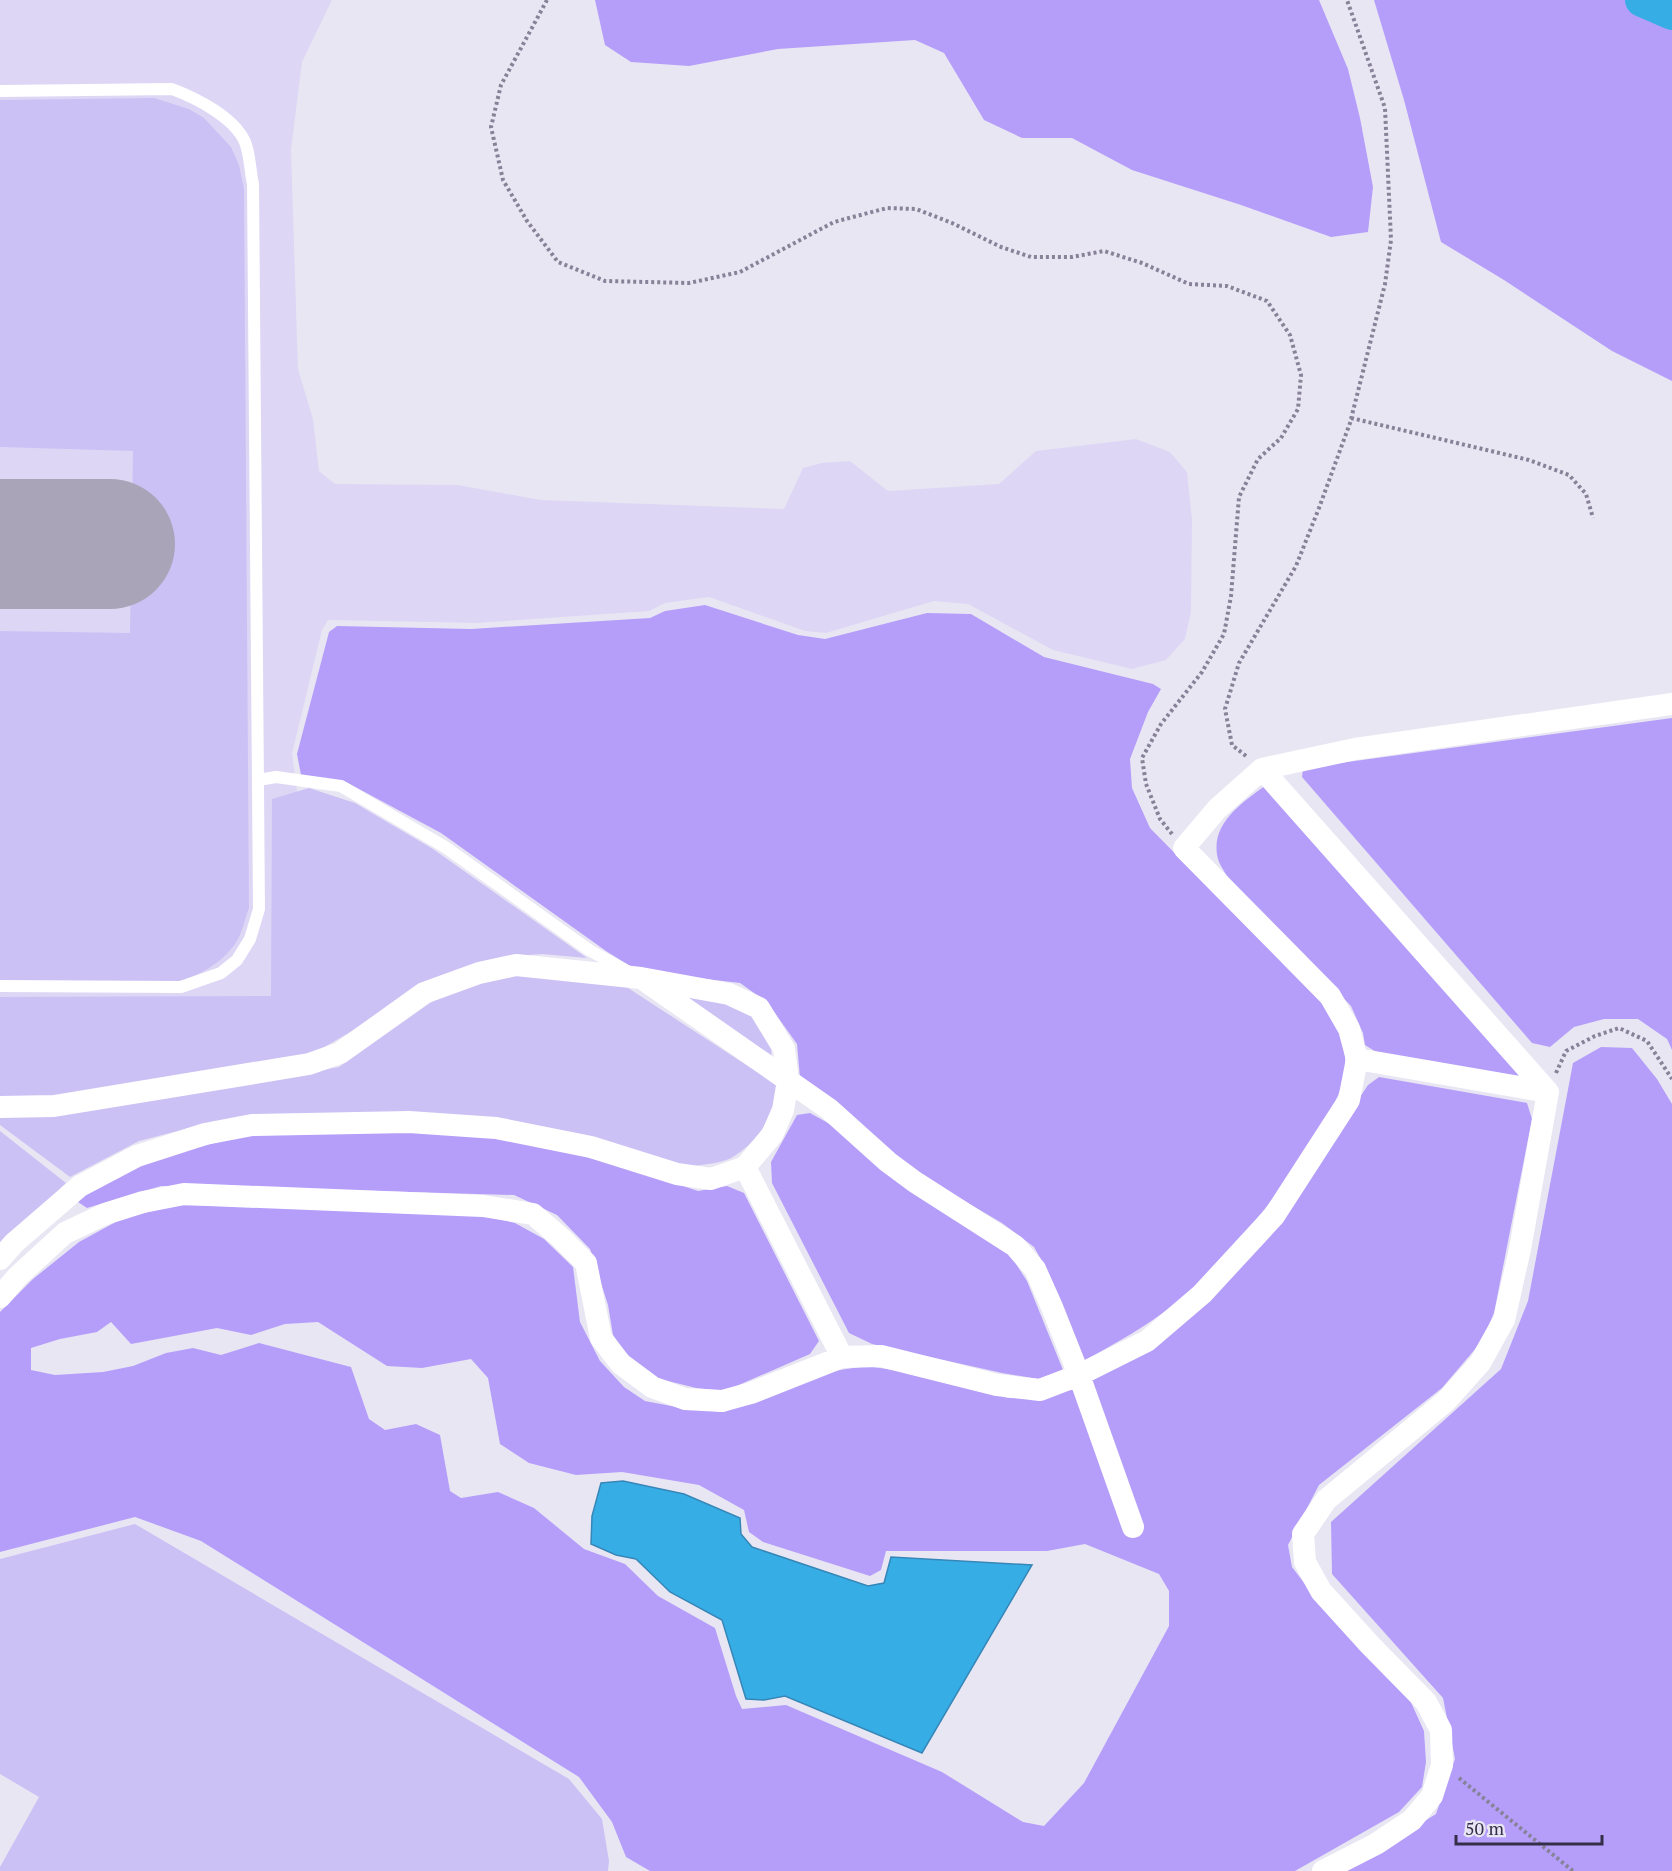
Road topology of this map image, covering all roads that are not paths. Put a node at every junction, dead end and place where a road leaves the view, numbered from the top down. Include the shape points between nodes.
1 (0, 91) edge
2 (1672, 704) edge
3 (1262, 769) junction
4 (258, 780) junction
5 (640, 978) junction
6 (0, 986) edge
7 (1357, 1059) junction
8 (788, 1080) junction
9 (1548, 1092) junction
10 (0, 1107) edge
11 (745, 1167) junction
12 (0, 1258) edge
13 (0, 1297) edge
14 (843, 1356) junction
15 (1079, 1375) junction
16 (1133, 1527) dead end
17 (1323, 1871) edge

1 - 4 lane via 172,89 217,113 245,141 252,184
2 - 3 street via 1355,749
3 - 7 street via 1217,809 1184,848 1330,996 1349,1029
3 - 9 street
4 - 5 lane via 276,777 341,786 445,847 589,950
4 - 6 lane via 260,909 250,939 237,960 221,973 181,987
5 - 8 street
5 - 8 street via 729,994 759,1008 783,1049
5 - 10 street via 516,965 479,973 424,993 340,1053 309,1064 54,1106
7 - 9 street
7 - 15 street via 1349,1100 1274,1216 1202,1294 1147,1341
8 - 11 street via 783,1110 772,1135
8 - 15 street via 830,1109 915,1182 1015,1246 1035,1269
9 - 17 street via 1504,1320 1480,1363 1446,1401 1326,1500 1303,1534 1305,1562 1321,1591 1426,1702 1441,1730 1442,1765 1432,1796 1412,1820
11 - 12 street via 711,1179 677,1174 591,1147 496,1128 409,1122 252,1125 206,1134 137,1156 80,1186
11 - 14 street
13 - 14 street via 65,1233 105,1214 184,1194 483,1206 532,1214 586,1263 601,1338 621,1365 652,1387 685,1399 722,1401
14 - 15 street via 880,1356 997,1385 1040,1390
15 - 16 street

